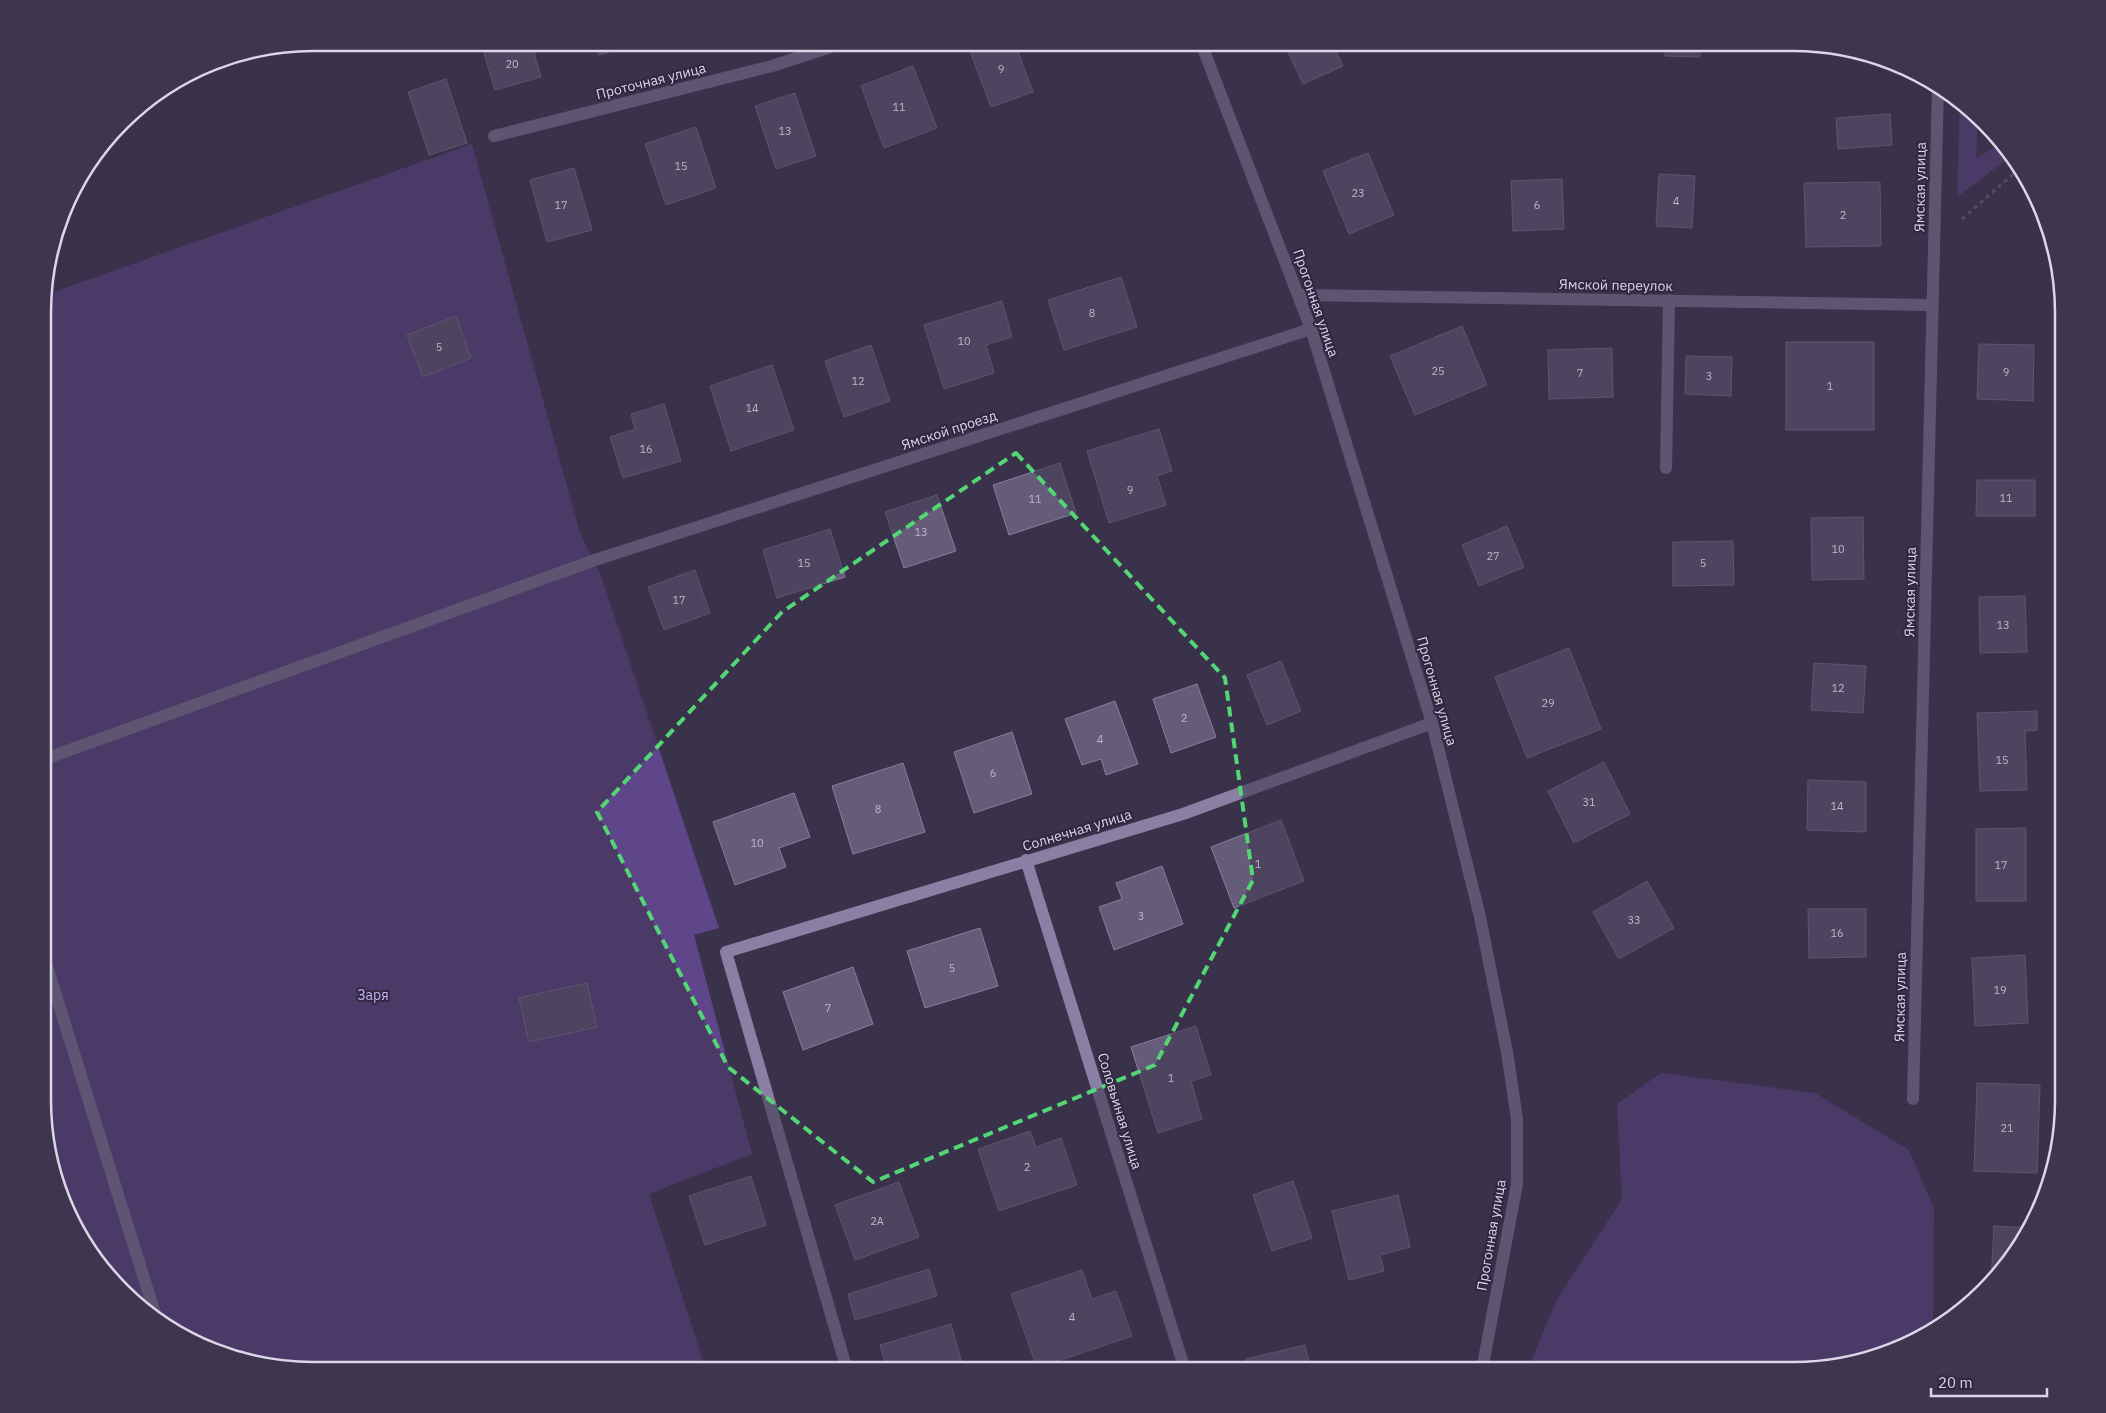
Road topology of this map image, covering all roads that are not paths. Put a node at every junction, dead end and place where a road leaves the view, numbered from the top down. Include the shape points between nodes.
1 (816, 51) edge
2 (1204, 51) edge
3 (1938, 95) edge
4 (494, 136) dead end
5 (1299, 295) junction
6 (1668, 300) junction
7 (1932, 305) junction
8 (1311, 329) junction
9 (1666, 468) dead end
10 (1432, 723) junction
11 (51, 758) edge
12 (1026, 860) junction
13 (51, 979) edge
14 (1913, 1099) dead end
15 (153, 1307) edge
16 (845, 1362) edge
17 (1183, 1362) edge
18 (1484, 1362) edge

1 - 4 street, Проточная улица via 772,66
2 - 5 street, Прогонная улица
3 - 7 street, Ямская улица
5 - 6 street, Ямской переулок
5 - 8 street, Прогонная улица
6 - 7 street, Ямской переулок
6 - 9 street
7 - 14 street, Ямская улица
8 - 10 street, Прогонная улица
8 - 11 street, Ямской проезд via 595,560
10 - 12 street, Солнечная улица via 1183,814
10 - 18 street, Прогонная улица via 1480,917 1518,1119 1517,1184
12 - 16 street, Солнечная улица via 726,952
12 - 17 street, Соловьиная улица
13 - 15 street

